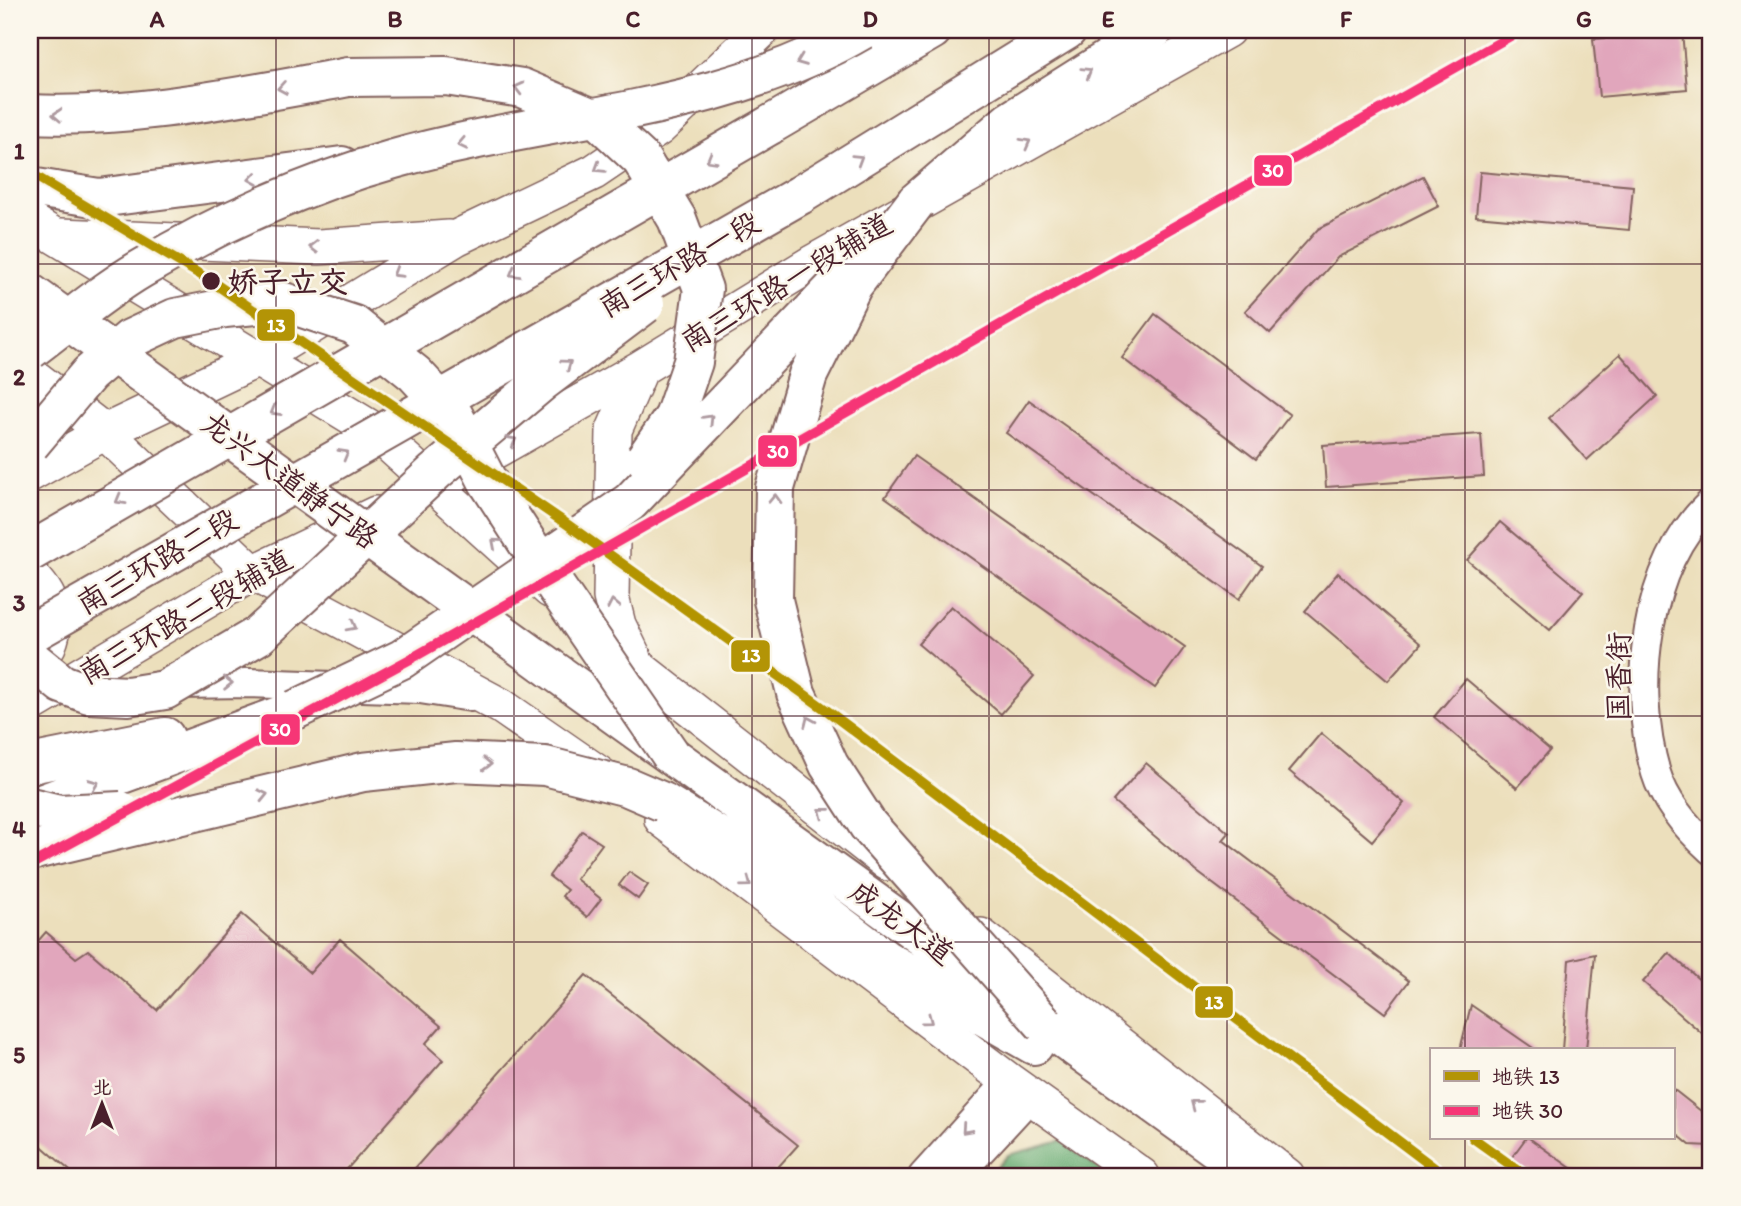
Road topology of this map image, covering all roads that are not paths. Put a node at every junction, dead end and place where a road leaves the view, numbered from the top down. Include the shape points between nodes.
1 (762, 30) edge
2 (862, 30) edge
3 (932, 30) edge
4 (1068, 30) edge
5 (1154, 30) edge
6 (1227, 30) edge
7 (30, 114) edge
8 (393, 159) junction
9 (30, 187) edge
10 (916, 202) junction
11 (30, 221) edge
12 (737, 230) junction
13 (456, 238) junction
14 (30, 293) edge
15 (30, 316) edge
16 (30, 350) edge
17 (256, 359) junction
18 (641, 368) junction
19 (30, 374) edge
20 (105, 432) junction
21 (30, 444) edge
22 (30, 474) edge
23 (432, 487) junction
24 (285, 488) joint
25 (1711, 503) edge
26 (343, 530) joint
27 (30, 552) edge
28 (560, 552) junction
29 (253, 573) junction
30 (30, 575) edge
31 (30, 634) edge
32 (30, 658) edge
33 (638, 667) junction
34 (543, 676) junction
35 (46, 687) edge
36 (30, 705) edge
37 (501, 706) junction
38 (295, 710) junction
39 (671, 755) junction
40 (30, 764) edge
41 (30, 807) edge
42 (209, 807) junction
43 (1711, 850) edge
44 (30, 851) edge
45 (1040, 1035) junction
46 (1019, 1089) junction
47 (923, 1176) edge
48 (957, 1176) edge
49 (1142, 1176) edge
50 (1215, 1176) edge
51 (1254, 1176) edge
52 (1287, 1176) edge

1 -> 13 main road via 659,128 594,172
2 -> 8 highway, bridge via 823,53 741,85
3 -> 27 highway, bridge
12 -> 4 highway, 南三环路一段, bridge
10 -> 5 highway via 1010,121
18 -> 6 main road, 南三环路一段辅道 via 814,262
28 -> 7 highway, bridge via 634,475 674,417 693,362 703,289 677,219 641,159 600,121 522,88 446,76 349,77 186,105 68,116
8 -> 9 highway, bridge via 99,198
8 - 16 highway, bridge via 258,208 140,269
28 -> 10 highway, bridge via 630,502
45 -> 10 highway, bridge via 868,825 829,765 796,693 773,600 775,488 807,375 853,285
13 -> 11 main road via 319,247 65,239
11 - 17 main road
24 -> 12 highway, 南三环路一段, bridge
32 -> 12 highway, bridge via 62,684 89,694 128,696 165,690 258,635 435,472
13 -> 17 main road
14 - 34 highway, 龙兴大道静宁路, bridge
15 - 34 highway, 龙兴大道静宁路, bridge
17 - 20 main road
17 - 23 main road via 372,429
23 -> 18 main road, 南三环路一段辅道
33 -> 18 main road via 618,625 611,597 614,430
19 - 20 main road
20 - 22 main road
20 - 29 main road
21 - 39 highway, bridge via 89,374 130,339 175,318 284,302 354,325 415,374 454,416 488,482
23 - 26 main road, 南三环路一段辅道
33 -> 23 main road
24 - 31 highway, 南三环路二段, bridge
25 - 43 street, 国香街 via 1689,523 1668,563 1653,607 1644,698 1656,773 1674,810
26 - 29 main road, 南三环路二段辅道
28 - 38 highway, bridge via 402,659
29 - 35 main road, 南三环路二段辅道
29 -> 37 main road
30 - 35 main road via 46,590 55,629
52 -> 33 main road
34 - 39 highway, 成龙大道, bridge
34 - 45 highway, 成龙大道
35 - 36 main road, 南三环路二段辅道
35 -> 37 street via 248,683 420,688
37 -> 46 main road via 648,808
38 - 40 highway
41 -> 38 highway
39 - 45 highway, 成龙大道, bridge
41 - 42 highway, bridge via 59,814
42 - 44 highway, bridge
42 -> 45 highway, bridge via 363,772 456,762 545,766 628,787 663,802 747,854 887,960
45 - 50 highway, 成龙大道
45 - 51 highway, 成龙大道
46 -> 47 street
46 - 48 street
46 - 49 main road

